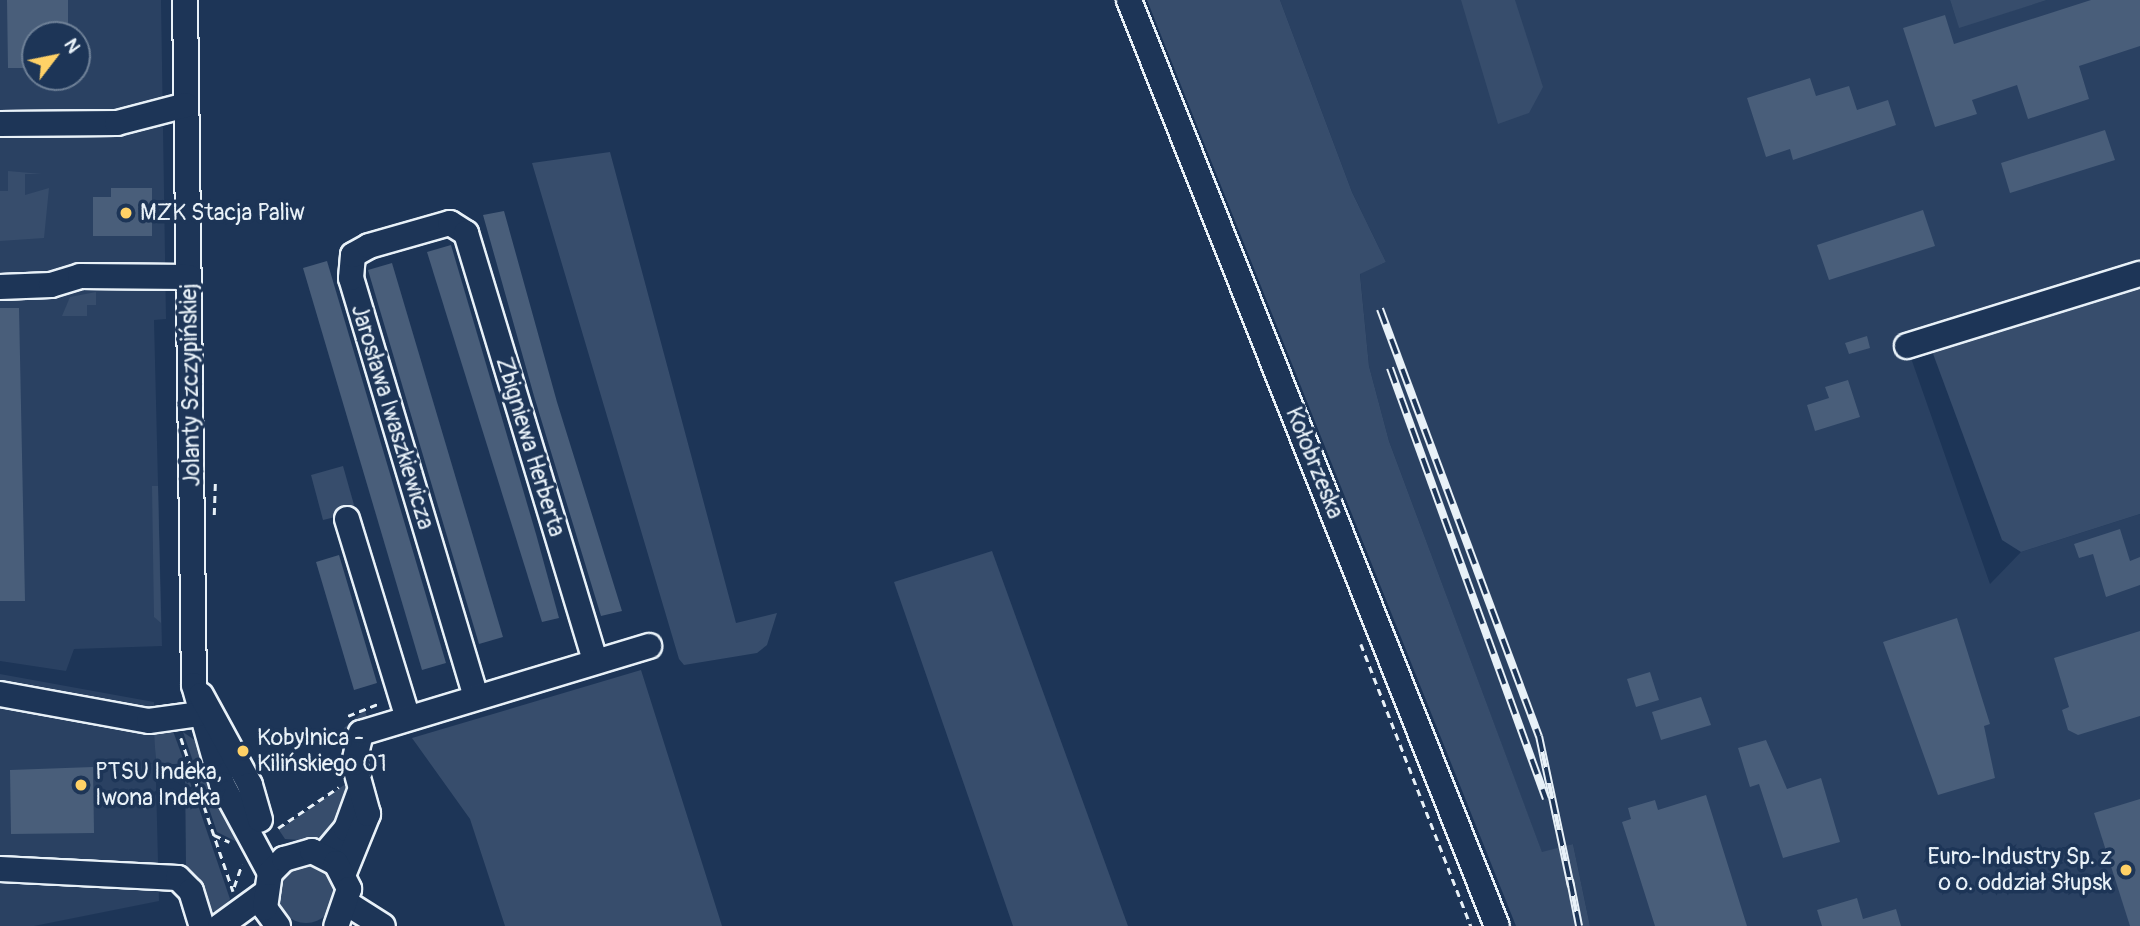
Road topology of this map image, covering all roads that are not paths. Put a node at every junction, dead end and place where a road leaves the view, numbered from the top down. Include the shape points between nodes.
1 (201, 0) edge
2 (1129, 0) edge
3 (185, 11) edge
4 (186, 106) junction
5 (0, 124) edge
6 (466, 233) joint
7 (2140, 274) edge
8 (189, 277) junction
9 (0, 287) edge
10 (1907, 346) dead end
11 (347, 519) dead end
12 (649, 646) dead end
13 (595, 661) junction
14 (194, 685) junction
15 (0, 694) edge
16 (475, 697) junction
17 (199, 714) junction
18 (408, 718) junction
19 (217, 766) junction
20 (360, 789) junction
21 (269, 822) junction
22 (296, 853) junction
23 (324, 855) junction
24 (0, 869) edge
25 (344, 873) junction
26 (267, 883) junction
27 (340, 920) edge
28 (270, 925) edge
29 (202, 926) edge
30 (220, 926) edge
31 (383, 926) edge
32 (1497, 926) edge

1 - 3 street
2 - 32 street, Kołobrzeska
3 - 4 street, Jolanty Szczypińskiej
4 - 5 street via 117,123
4 - 8 street, Jolanty Szczypińskiej
6 - 13 street, Zbigniewa Herberta
6 - 16 street, Jarosława Iwaszkiewicza via 459,225 435,226 361,249 348,264
7 - 10 street
8 - 9 street via 80,276 51,285
8 - 14 street, Jolanty Szczypińskiej
11 - 18 street
12 - 13 street
13 - 16 street
14 - 17 street, Jolanty Szczypińskiej
14 - 21 street via 224,729
15 - 17 street via 149,721
16 - 18 street
17 - 19 street, Jolanty Szczypińskiej
18 - 20 street via 361,733 353,748
19 - 21 street, Jolanty Szczypińskiej
19 - 26 street, Jolanty Szczypińskiej
20 - 23 street via 346,829
20 - 25 street via 367,804 365,831
21 - 22 street, Jolanty Szczypińskiej
22 - 23 street
22 - 26 street
23 - 25 street
24 - 29 street via 173,876 187,885
25 - 27 street
26 - 28 street, Jolanty Szczypińskiej
26 - 30 street
27 - 31 street

